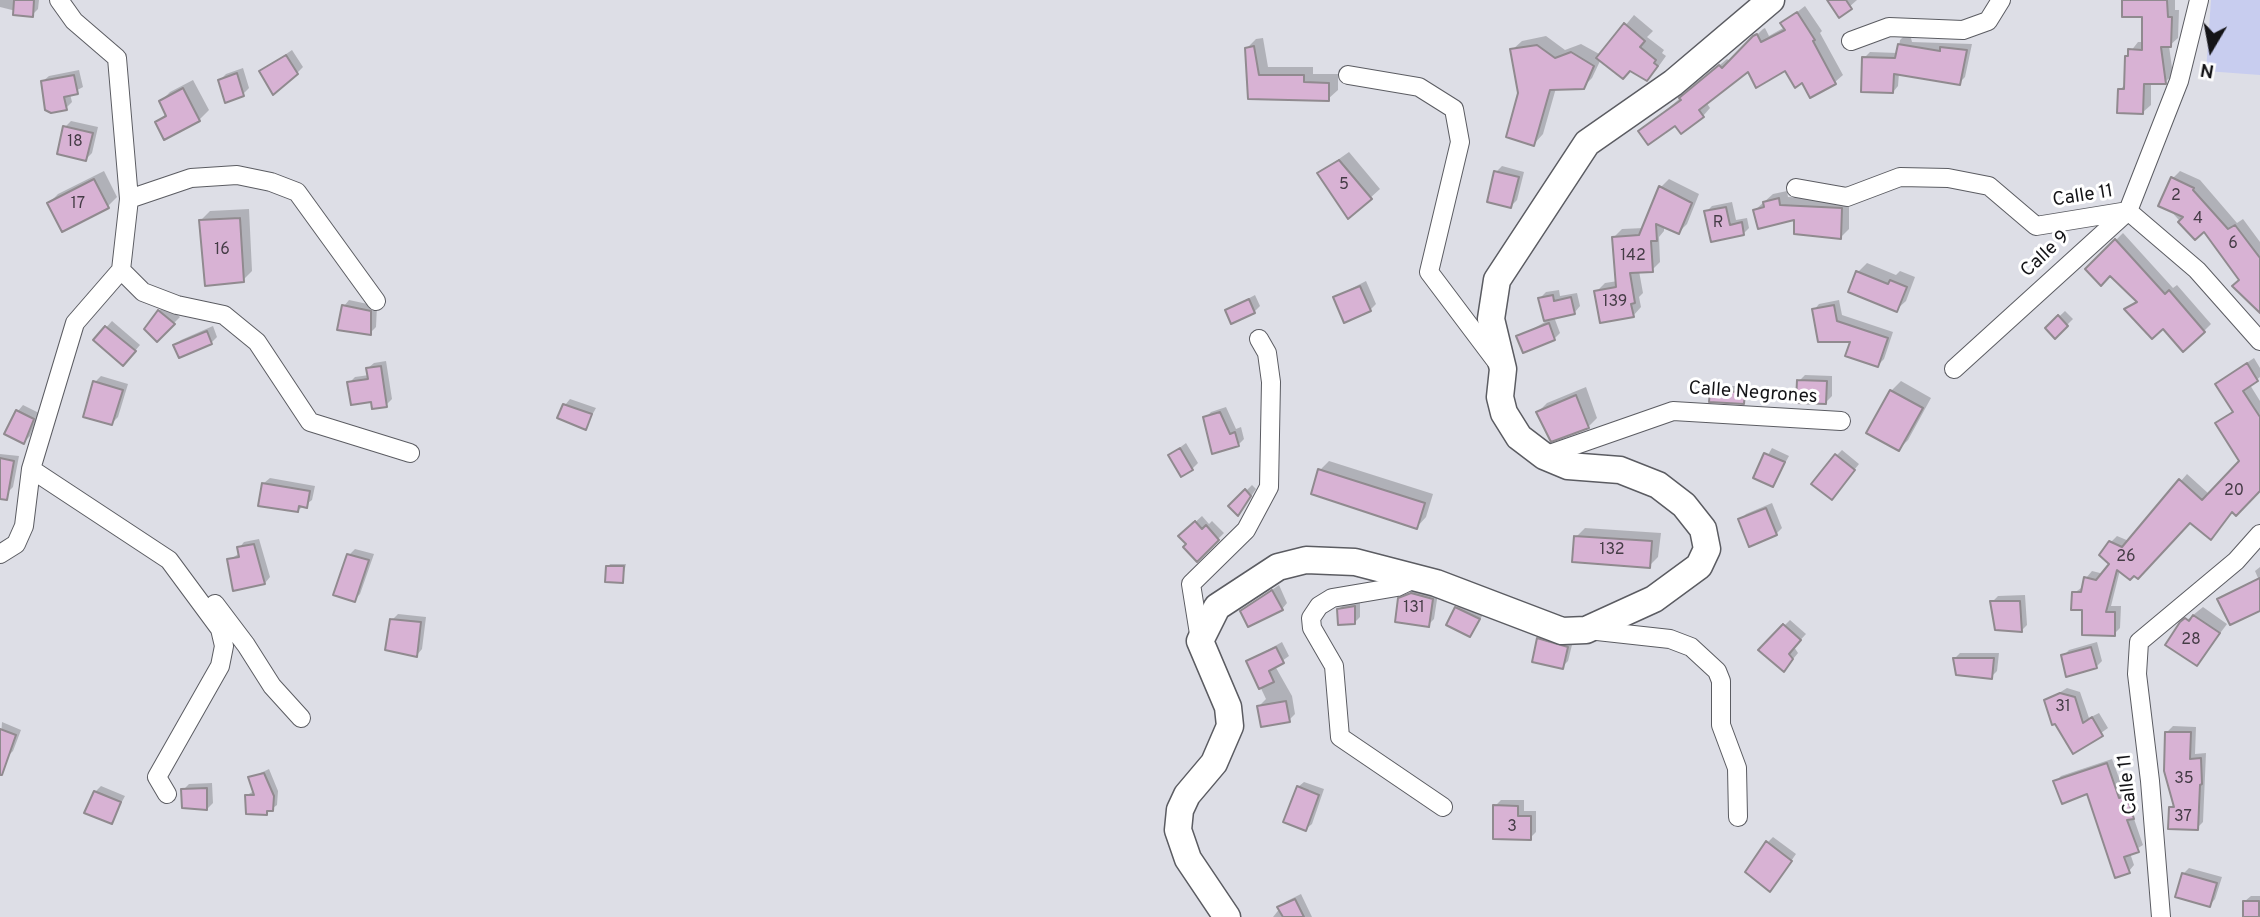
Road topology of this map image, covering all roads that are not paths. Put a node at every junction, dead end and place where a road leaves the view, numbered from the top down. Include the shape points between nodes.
1 (59, 0) edge
2 (1771, 0) edge
3 (2001, 0) edge
4 (2199, 0) edge
5 (1851, 41) dead end
6 (1348, 75) dead end
7 (1796, 188) dead end
8 (129, 199) junction
9 (2128, 211) junction
10 (121, 270) junction
11 (376, 301) dead end
12 (1259, 339) dead end
13 (2260, 341) edge
14 (1503, 369) junction
15 (1954, 369) dead end
16 (1841, 421) dead end
17 (410, 453) dead end
18 (1544, 456) junction
19 (31, 470) junction
20 (2260, 534) edge
21 (0, 554) edge
22 (1416, 578) junction
23 (195, 595) junction
24 (1587, 630) junction
25 (1200, 641) junction
26 (301, 718) dead end
27 (167, 794) dead end
28 (1443, 807) dead end
29 (1738, 817) dead end
30 (1227, 917) edge
31 (2161, 917) edge

1 - 8 street via 74,21 117,58
2 - 14 street via 1673,83 1587,143 1568,169 1497,280 1491,319
3 - 5 street via 1988,21 1963,30 1889,27
4 - 9 street, Calle 9 via 2179,81
6 - 14 street via 1419,87 1454,109 1460,142 1429,272
7 - 9 street, Calle 11 via 1847,197 1900,177 1948,178 1989,186 2036,226
8 - 10 street
8 - 11 street via 191,178 237,175 298,192
9 - 13 street, Calle 11 via 2197,270
9 - 15 street, Calle 9
10 - 17 street via 143,292 224,315 257,342 310,422
10 - 19 street via 75,323
12 - 25 street via 1271,382 1269,487 1247,530 1191,584
14 - 18 street via 1500,397 1504,413 1519,437
16 - 18 street, Calle Negrones via 1673,411
18 - 24 street via 1568,466 1620,470 1658,485 1684,505 1703,529 1707,550 1699,566 1654,599
19 - 21 street via 24,526 16,544
19 - 23 street via 169,560
20 - 31 street, Calle 11 via 2236,561 2140,642 2137,674
22 - 24 street via 1562,631
22 - 25 street via 1355,562 1306,560 1278,567 1217,607
22 - 28 street via 1397,587 1332,598 1319,606 1311,618 1312,628 1334,666 1340,737
23 - 26 street via 207,595 272,686
23 - 27 street via 220,629 224,646 220,666 158,777
24 - 29 street via 1670,639 1691,647 1717,671 1721,725 1737,768
25 - 30 street via 1228,707 1230,726 1214,763 1187,795 1178,830 1188,859

